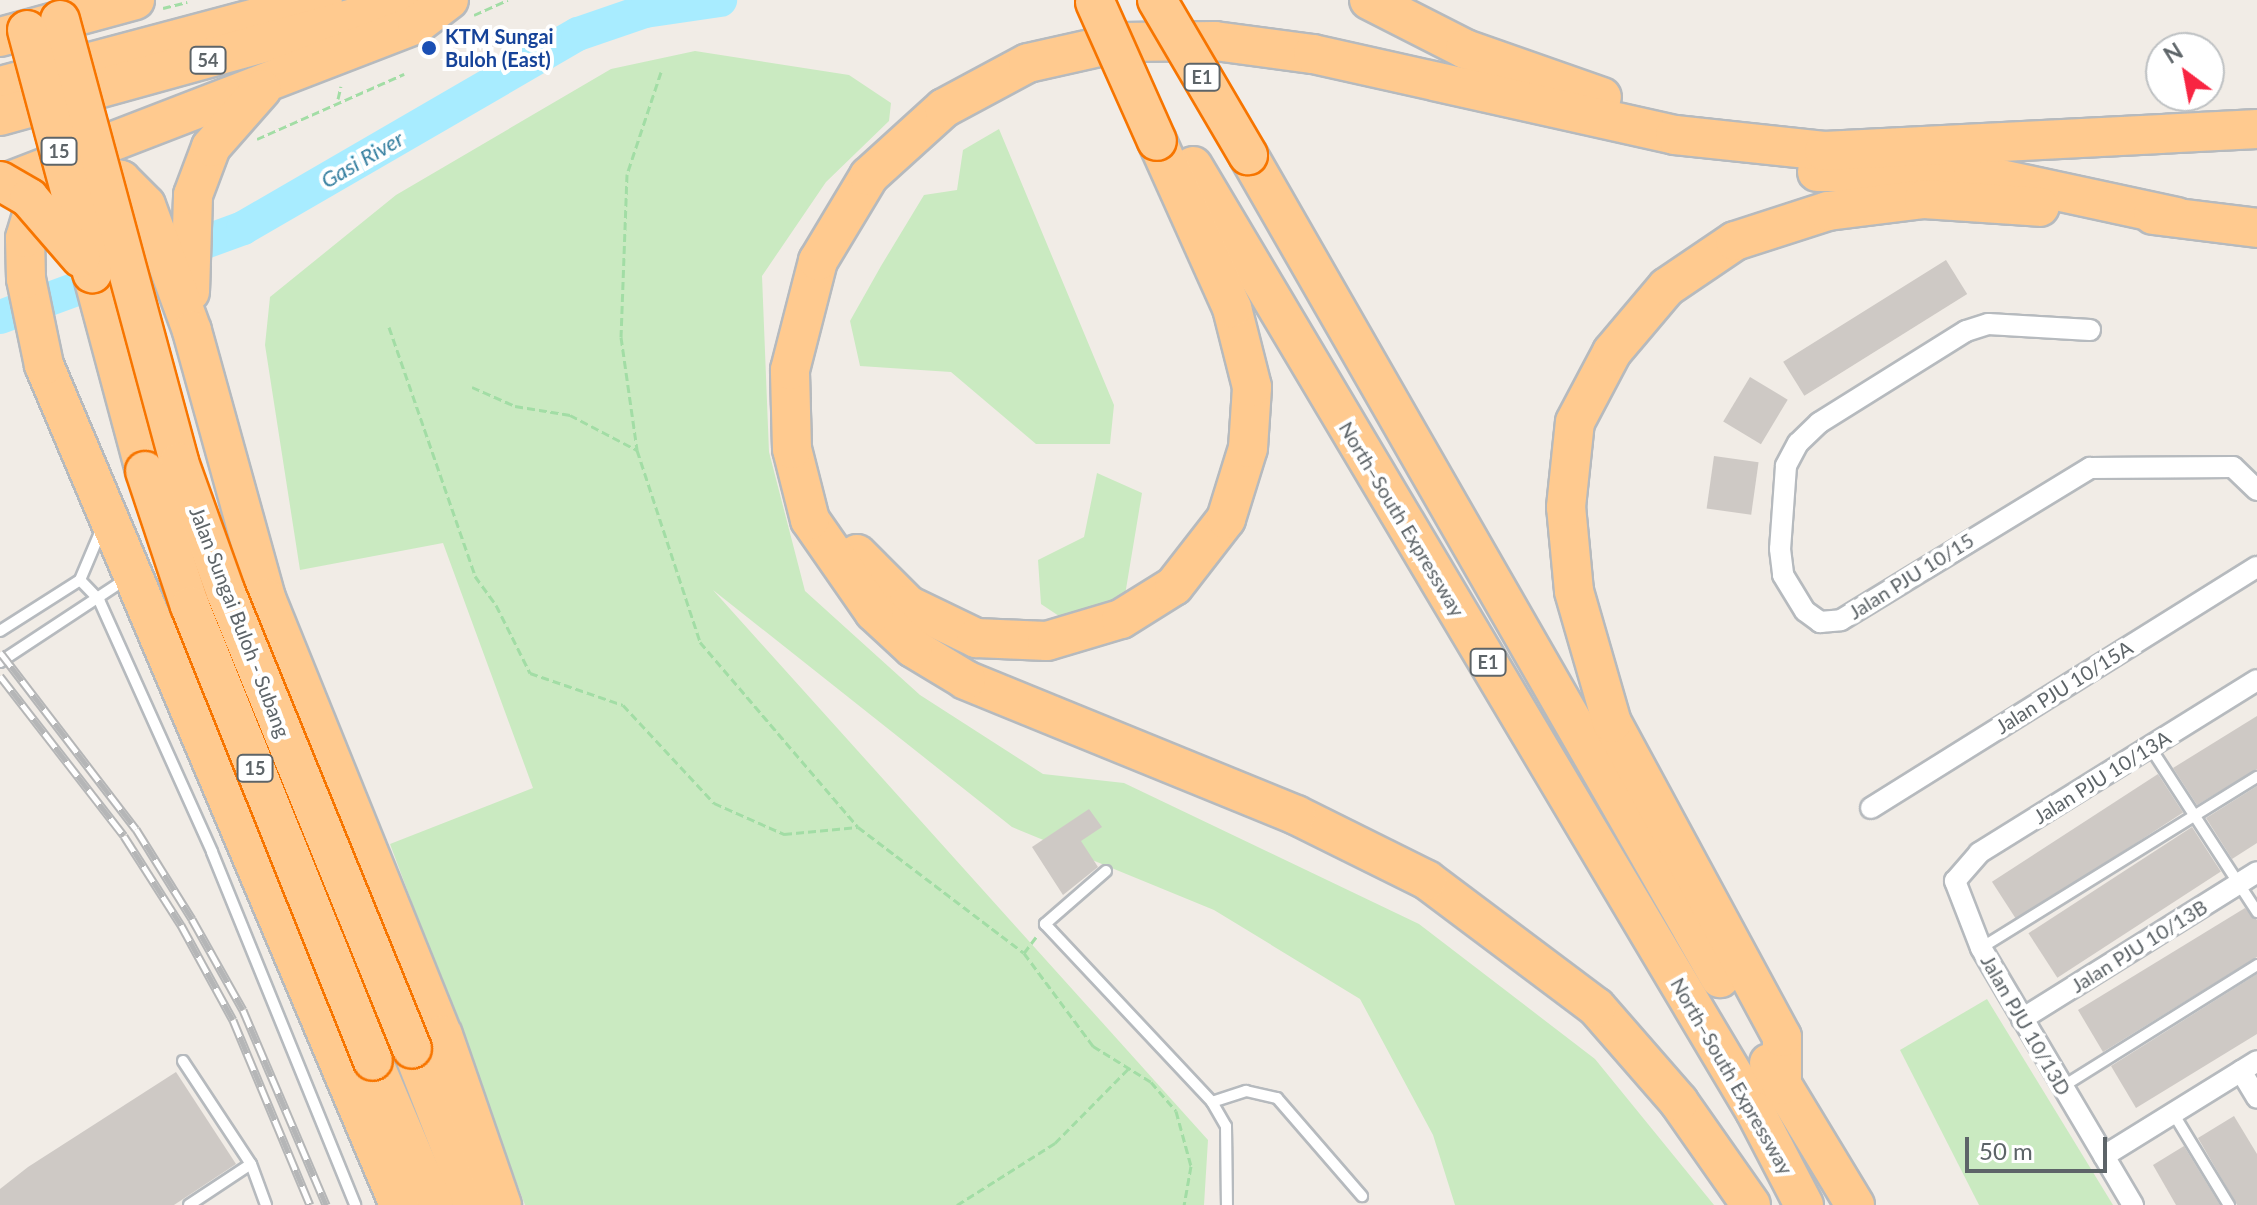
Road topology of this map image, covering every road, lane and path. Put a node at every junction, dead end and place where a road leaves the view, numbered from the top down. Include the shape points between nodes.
1 (135, 0) edge
2 (323, 0) edge
3 (415, 0) edge
4 (449, 0) edge
5 (1157, 0) edge
6 (1369, 0) edge
7 (1094, 1) edge
8 (29, 29) edge
9 (661, 72) dead end
10 (404, 74) dead end
11 (269, 81) junction
12 (0, 86) edge
13 (0, 116) edge
14 (2257, 129) edge
15 (1162, 131) junction
16 (1934, 144) junction
17 (211, 147) junction
18 (0, 183) edge
19 (2177, 217) junction
20 (2257, 228) edge
21 (171, 231) junction
22 (92, 273) junction
23 (13, 282) edge
24 (389, 327) dead end
25 (2090, 330) dead end
26 (472, 387) dead end
27 (637, 450) junction
28 (2257, 490) edge
29 (108, 516) junction
30 (230, 523) junction
31 (146, 567) junction
32 (2257, 567) edge
33 (80, 580) junction
34 (99, 600) junction
35 (0, 631) edge
36 (0, 662) edge
37 (2257, 680) edge
38 (2150, 747) junction
39 (2257, 777) edge
40 (1871, 808) dead end
41 (2195, 816) junction
42 (858, 827) junction
43 (1106, 871) dead end
44 (2257, 872) edge
45 (1955, 881) joint
46 (2239, 884) junction
47 (2257, 912) edge
48 (1045, 924) junction
49 (1981, 948) junction
50 (1024, 953) junction
51 (2257, 965) edge
52 (2022, 1019) junction
53 (183, 1061) dead end
54 (2249, 1066) edge
55 (1129, 1068) junction
56 (1782, 1085) junction
57 (2062, 1087) junction
58 (2257, 1098) edge
59 (1212, 1102) junction
60 (2173, 1113) junction
61 (2104, 1156) junction
62 (251, 1164) junction
63 (1362, 1196) dead end
64 (189, 1205) edge
65 (266, 1205) edge
66 (355, 1205) edge
67 (399, 1205) edge
68 (434, 1205) edge
69 (473, 1205) edge
70 (502, 1205) edge
71 (957, 1205) edge
72 (1184, 1205) edge
73 (1227, 1205) edge
74 (1751, 1205) edge
75 (1804, 1205) edge
76 (1855, 1205) edge
77 (2133, 1205) edge
78 (2229, 1205) edge

1 - 8 highway
2 - 12 highway, 54
3 - 13 highway, 54
4 - 11 highway via 417,24
5 - 56 highway, North–South Expressway / E1, bridge
6 - 16 highway via 1465,49 1607,99 1742,127
7 - 15 highway, North–South Expressway / E1, bridge
8 - 22 highway, Jalan Sungai Buloh - Subang / 15, bridge
8 - 69 highway, Jalan Sungai Buloh - Subang / 15, bridge via 226,593
9 - 27 path via 627,174 621,337
10 - 17 path via 246,144
11 - 17 highway
11 - 18 highway
14 - 16 highway
15 - 19 highway via 1232,308 1252,387 1248,448 1226,519 1174,586 1121,619 1047,641 976,638 908,605 853,549 826,491 814,434 814,374 833,288 889,190 949,133 1026,88 1154,55 1231,60 1745,167 1973,173
15 - 75 highway, North–South Expressway / E1 via 1755,1111
16 - 74 highway via 1824,151 1675,135 1313,54 1215,41 1122,42 1011,70 913,131 841,219 810,278 798,321 790,433 807,512 856,592 913,648 966,680 1296,815 1427,880 1596,1007 1679,1102
17 - 21 highway
18 - 22 highway, bridge via 55,223
19 - 20 highway
19 - 56 highway via 1924,199 1828,211 1735,241 1667,287 1612,352 1575,422 1566,507 1574,591 1612,723 1782,1037
21 - 23 highway via 121,180 91,173 57,183 33,212
21 - 30 highway
22 - 68 highway, Jalan Sungai Buloh - Subang / 15, bridge via 145,471 190,606
23 - 29 highway
24 - 42 path via 475,576 530,673 623,705 714,803 784,834
25 - 28 street, Jalan PJU 10/15 via 1988,324 1966,331 1819,423 1798,443 1786,466 1780,549 1783,575 1805,611 1820,622 1841,620 2090,468 2233,467
26 - 27 path via 515,406 570,415
27 - 42 path via 700,642
29 - 31 highway
29 - 33 lane
30 - 31 lane
30 - 70 highway via 266,598 443,1035
31 - 34 lane
31 - 67 highway
32 - 40 street, Jalan PJU 10/15A
33 - 34 lane
33 - 35 lane
34 - 36 lane
34 - 66 lane via 212,852
37 - 38 street, Jalan PJU 10/13A
38 - 41 lane
38 - 45 street, Jalan PJU 10/13A via 1979,853
39 - 41 lane
41 - 46 lane
41 - 49 lane
42 - 50 path
43 - 48 lane
44 - 46 street, Jalan PJU 10/13B
45 - 49 street, Jalan PJU 10/13D
46 - 47 lane
46 - 52 street, Jalan PJU 10/13B
48 - 50 path
48 - 59 lane
49 - 52 street, Jalan PJU 10/13D
50 - 55 path via 1093,1046
51 - 57 lane
52 - 57 street, Jalan PJU 10/13D
53 - 62 lane
54 - 58 street
54 - 60 street
55 - 71 path via 1055,1143
55 - 72 path via 1151,1082 1181,1124 1191,1166
56 - 76 highway, North–South Expressway / E1
57 - 61 street, Jalan PJU 10/13D
59 - 63 lane via 1246,1091 1277,1098
59 - 73 lane via 1226,1126
60 - 61 street
60 - 78 lane
61 - 77 street, Jalan PJU 10/13D
62 - 64 lane
62 - 65 lane

